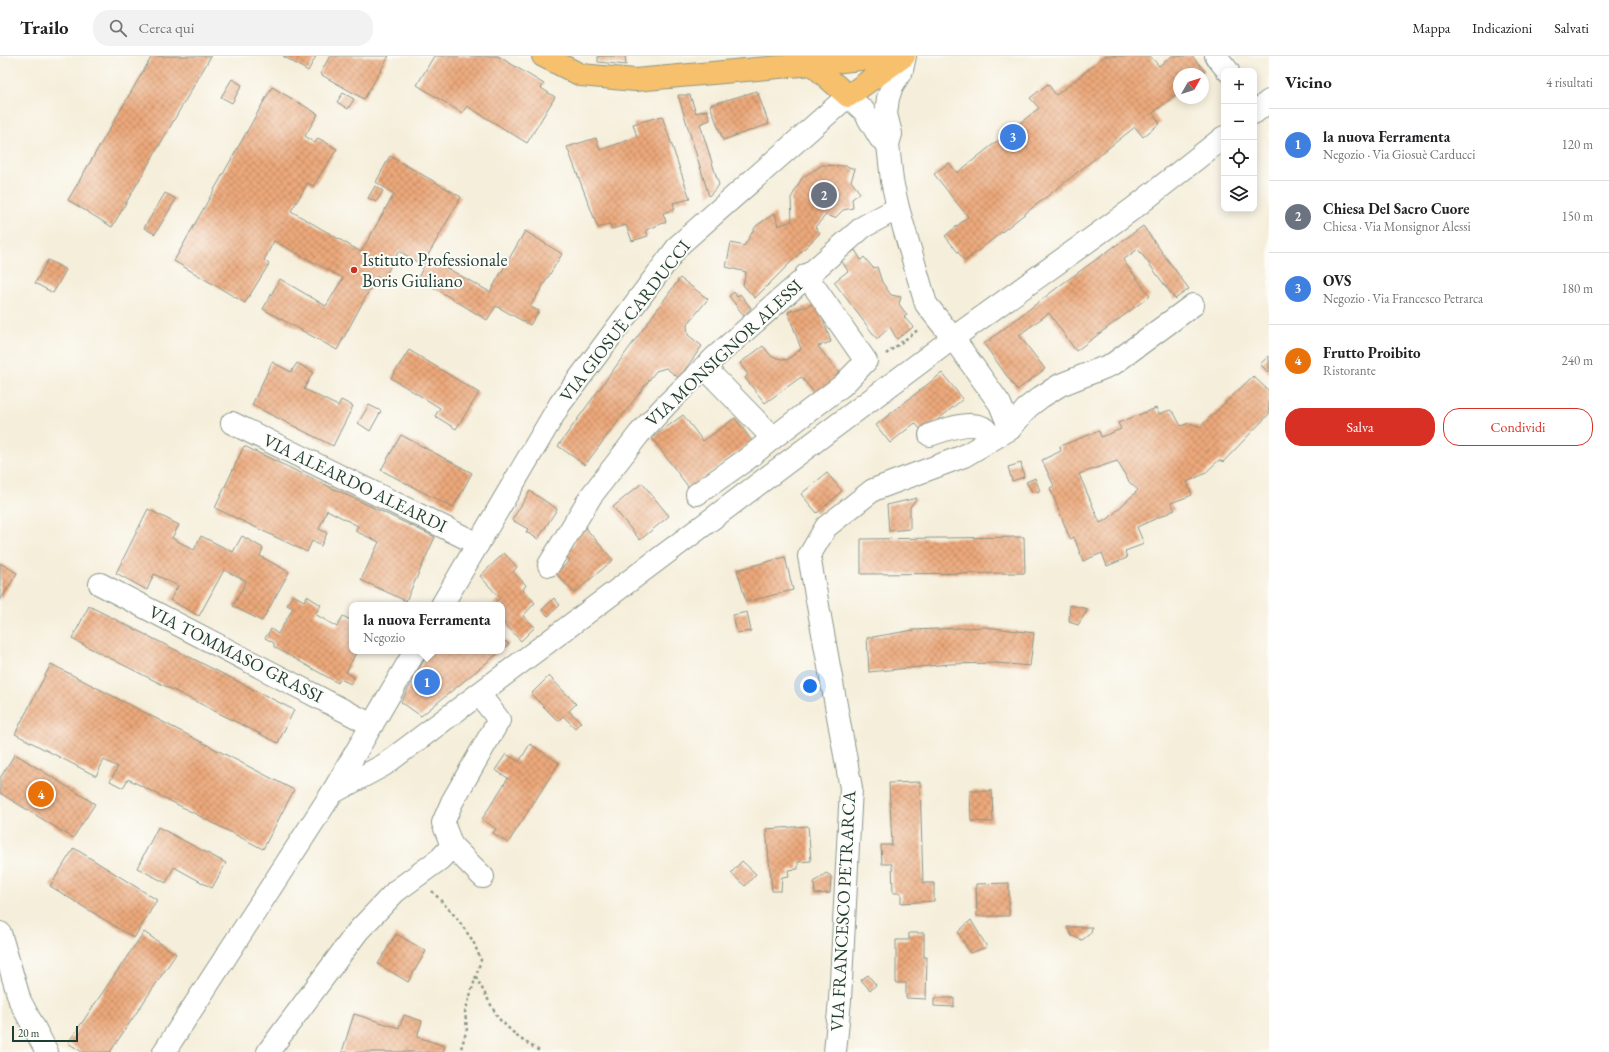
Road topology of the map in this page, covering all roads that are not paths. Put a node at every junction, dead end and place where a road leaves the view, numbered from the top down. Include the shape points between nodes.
1 (543, 56) edge
2 (892, 56) edge
3 (904, 56) edge
4 (1216, 56) edge
5 (812, 64) junction
6 (1226, 68) edge
7 (848, 96) junction
8 (1221, 139) edge
9 (888, 144) junction
10 (898, 208) junction
11 (806, 275) junction
12 (1193, 305) dead end
13 (953, 338) junction
14 (704, 367) junction
15 (232, 423) dead end
16 (1001, 434) junction
17 (930, 435) dead end
18 (773, 438) junction
19 (697, 494) dead end
20 (478, 544) junction
21 (549, 565) dead end
22 (100, 584) dead end
23 (444, 602) edge
24 (413, 654) edge
25 (479, 694) junction
26 (372, 725) junction
27 (332, 793) junction
28 (452, 846) junction
29 (483, 877) dead end
30 (0, 933) edge
31 (270, 1049) edge
32 (47, 1052) edge
33 (164, 1052) edge
34 (835, 1052) edge

1 - 5 main road via 581,75 635,80
2 - 5 main road
3 - 7 main road, VIA GIOSUÈ CARDUCCI
3 - 9 street via 902,70 888,98 886,114 891,134
4 - 6 street
5 - 7 main road
7 - 9 street via 864,111 880,138
7 - 20 street, VIA GIOSUÈ CARDUCCI via 679,245 560,404
8 - 13 street via 1134,208
9 - 10 street
10 - 11 street, VIA MONSIGNOR ALESSI via 863,228
10 - 13 street via 926,304
11 - 14 street, VIA MONSIGNOR ALESSI
11 - 18 street via 866,361 843,385
12 - 16 street, VIA FRANCESCO PETRARCA via 1113,364 1060,385 1041,397
13 - 16 street via 1000,404
13 - 25 street
14 - 18 street
14 - 21 street, VIA MONSIGNOR ALESSI via 639,434 591,496
15 - 20 street, VIA ALEARDO ALEARDI
16 - 17 street via 975,426 957,426
16 - 34 street, VIA FRANCESCO PETRARCA via 964,456 873,490 826,527 809,556 851,788
18 - 19 street
20 - 23 street, VIA GIOSUÈ CARDUCCI
22 - 26 street, VIA TOMMASO GRASSI
24 - 26 street
25 - 27 street via 384,765
25 - 28 street via 499,720 452,802 443,823
26 - 27 street
27 - 33 street
28 - 29 street
28 - 31 street via 440,859 396,891 358,931
30 - 32 street via 20,1001

